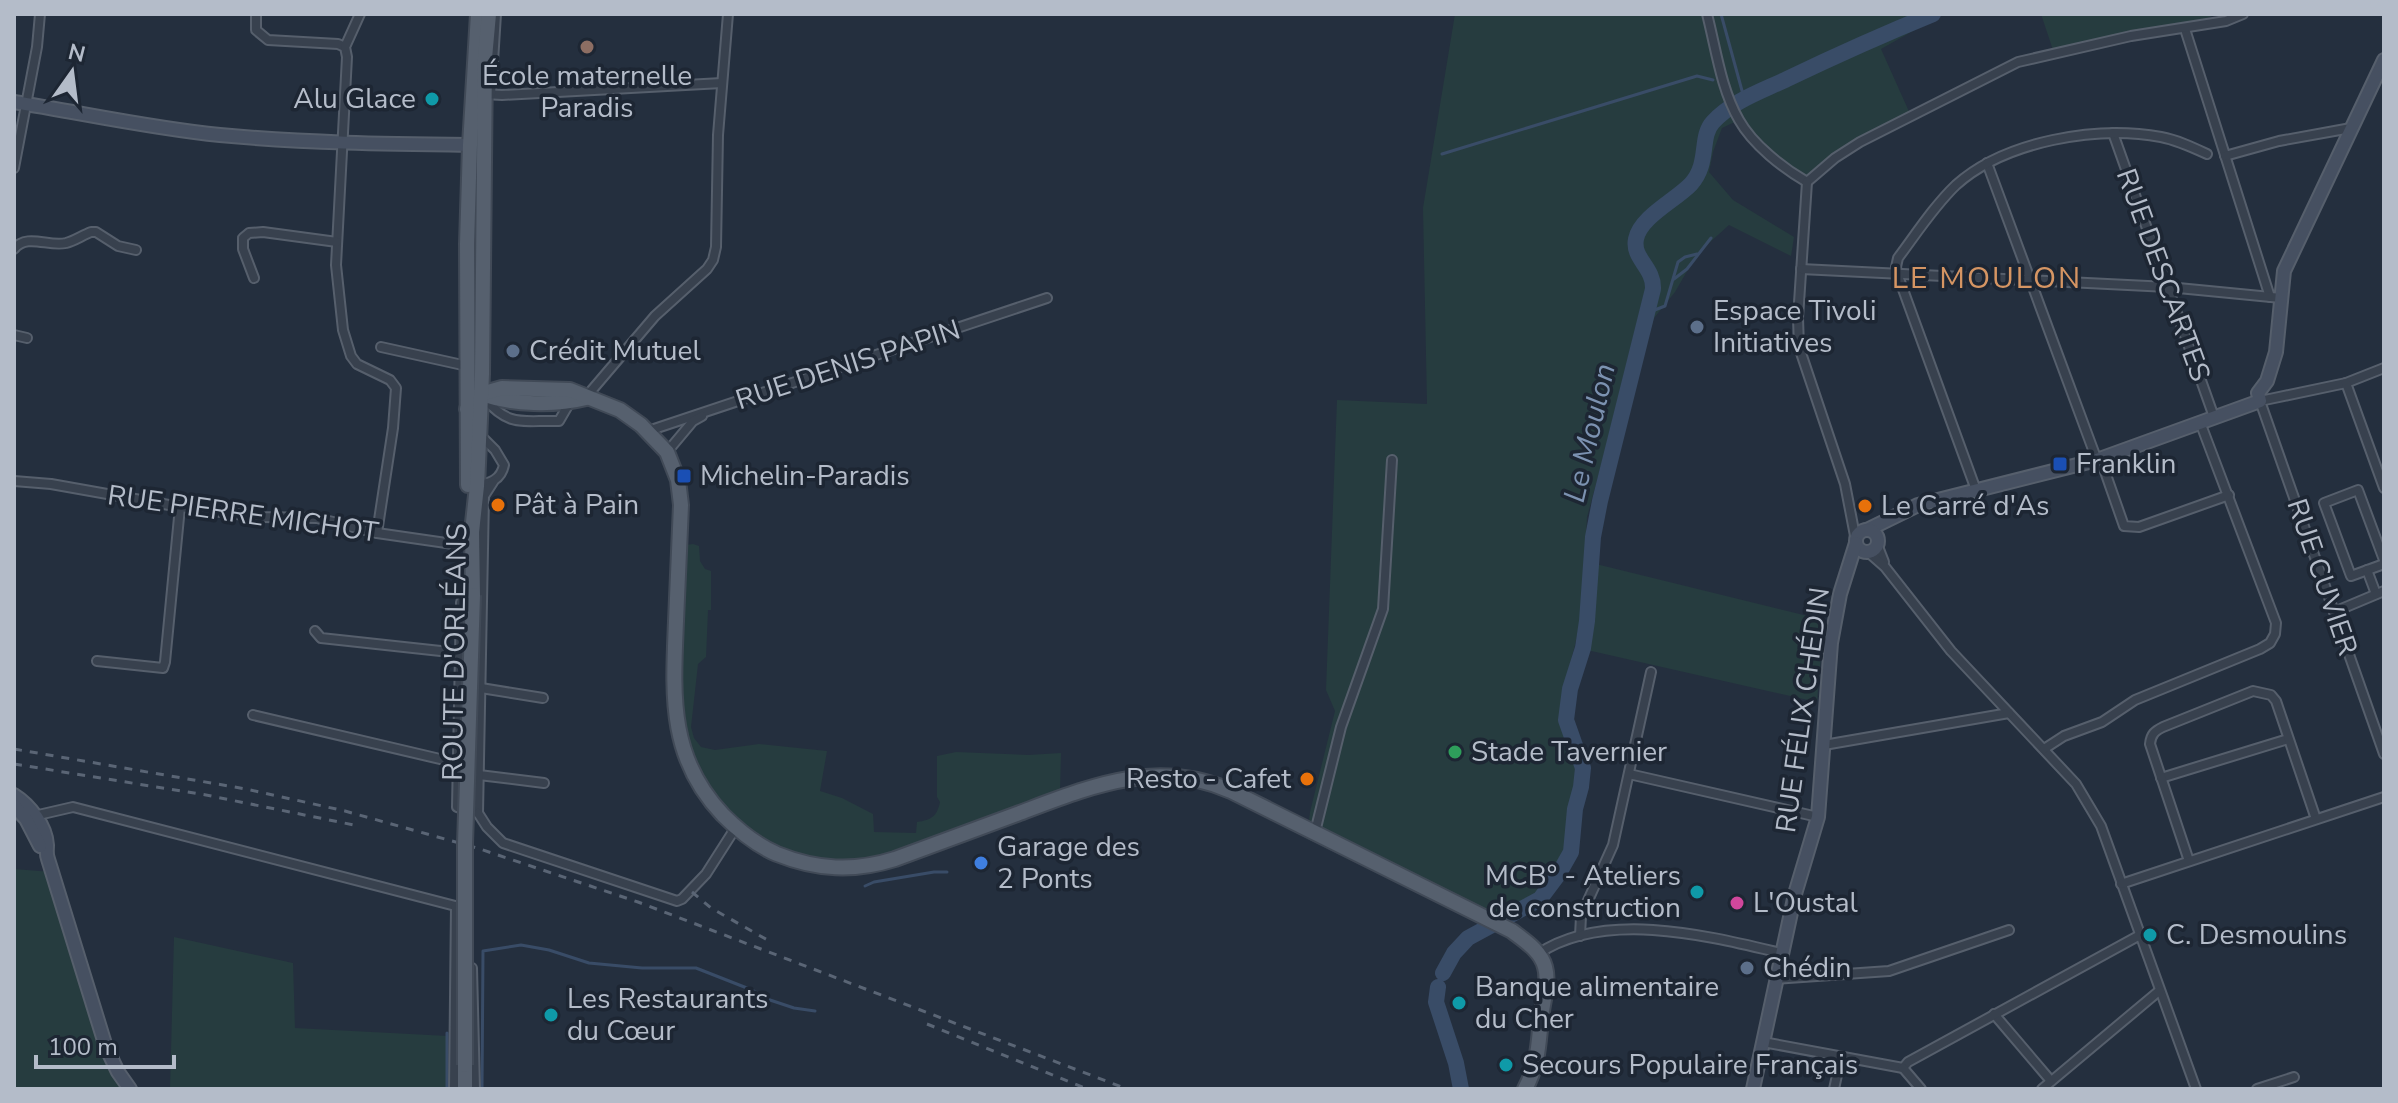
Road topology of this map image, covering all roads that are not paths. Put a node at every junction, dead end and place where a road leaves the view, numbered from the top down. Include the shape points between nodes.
1 (40, 14) edge
2 (256, 14) edge
3 (360, 14) edge
4 (478, 14) edge
5 (489, 14) edge
6 (496, 14) edge
7 (728, 14) edge
8 (1707, 14) edge
9 (2243, 14) edge
10 (2185, 29) junction
11 (345, 47) junction
12 (2384, 60) edge
13 (722, 83) junction
14 (488, 94) junction
15 (20, 103) edge
16 (2351, 128) junction
17 (2113, 133) junction
18 (477, 142) junction
19 (343, 144) junction
20 (2207, 154) dead end
21 (2225, 156) junction
22 (1987, 163) junction
23 (14, 168) edge
24 (1807, 182) junction
25 (337, 242) junction
26 (467, 244) junction
27 (14, 249) edge
28 (136, 250) dead end
29 (1801, 269) junction
30 (1897, 273) junction
31 (254, 278) dead end
32 (2031, 280) junction
33 (2168, 287) junction
34 (2276, 297) junction
35 (1047, 298) dead end
36 (14, 335) edge
37 (27, 338) dead end
38 (381, 347) dead end
39 (467, 366) junction
40 (2384, 368) edge
41 (2346, 383) junction
42 (481, 394) junction
43 (586, 398) junction
44 (2260, 401) junction
45 (717, 408) junction
46 (467, 409) junction
47 (2214, 417) junction
48 (2200, 422) junction
49 (645, 428) junction
50 (479, 434) junction
51 (667, 452) junction
52 (1392, 460) dead end
53 (2097, 460) junction
54 (2382, 474) edge
55 (14, 481) edge
56 (493, 482) junction
57 (477, 486) junction
58 (2384, 488) edge
59 (1976, 490) junction
60 (2229, 495) junction
61 (180, 507) junction
62 (1851, 512) junction
63 (377, 533) junction
64 (472, 538) junction
65 (1866, 541) junction
66 (2384, 562) edge
67 (2367, 570) junction
68 (2380, 592) edge
69 (473, 595) junction
70 (2334, 612) junction
71 (315, 631) dead end
72 (459, 653) junction
73 (97, 661) dead end
74 (1651, 672) dead end
75 (481, 688) junction
76 (543, 698) dead end
77 (2009, 713) junction
78 (253, 715) dead end
79 (2288, 739) junction
80 (1824, 745) junction
81 (2044, 749) junction
82 (2384, 754) edge
83 (457, 763) junction
84 (1629, 774) junction
85 (479, 775) junction
86 (2161, 778) junction
87 (544, 783) dead end
88 (14, 795) edge
89 (2384, 797) edge
90 (14, 806) edge
91 (478, 813) junction
92 (31, 817) junction
93 (1818, 817) junction
94 (2316, 819) junction
95 (736, 827) junction
96 (1315, 832) junction
97 (2189, 861) junction
98 (2121, 884) junction
99 (456, 906) junction
100 (2009, 930) dead end
101 (2140, 935) junction
102 (1580, 936) junction
103 (1781, 953) junction
104 (1538, 954) junction
105 (1776, 979) junction
106 (2159, 991) junction
107 (1994, 1014) junction
108 (1763, 1042) junction
109 (1841, 1057) junction
110 (1903, 1068) junction
111 (2294, 1077) dead end
112 (2051, 1081) junction
113 (130, 1089) edge
114 (464, 1089) edge
115 (1525, 1089) edge
116 (1753, 1089) edge
117 (1834, 1089) edge
118 (1921, 1089) edge
119 (2042, 1089) edge
120 (2196, 1089) edge
121 (2257, 1089) edge

1 - 15 street via 37,47
2 - 11 street via 256,30 268,40
3 - 11 street
4 - 18 main road, ROUTE D'ORLÉANS
5 - 14 main road, ROUTE D'ORLÉANS
6 - 14 street
7 - 13 street
8 - 24 street via 1739,120 1768,153
9 - 10 street
10 - 21 street
10 - 24 street via 2018,62 1860,142
11 - 19 street
12 - 16 street
13 - 14 street
13 - 43 street via 713,260 655,316
14 - 18 main road, ROUTE D'ORLÉANS
15 - 19 street via 220,135
15 - 23 street
16 - 21 street
16 - 34 street via 2292,251
17 - 20 street via 2165,137
17 - 22 street via 2027,146
17 - 33 street, RUE DESCARTES
18 - 19 street
18 - 26 main road, ROUTE D'ORLÉANS
18 - 42 main road, ROUTE D'ORLÉANS
19 - 25 street
21 - 34 street
22 - 30 street via 1938,205 1898,258
22 - 32 street
24 - 29 street
25 - 31 street via 249,233 243,249
25 - 63 street via 346,343 357,364 396,388
26 - 39 main road, ROUTE D'ORLÉANS
26 - 42 main road, ROUTE D'ORLÉANS via 477,289 475,372
27 - 28 street via 25,241 65,243 96,232
29 - 30 street
29 - 62 street via 1799,347
30 - 32 street
30 - 59 street
32 - 33 street
32 - 53 street
33 - 34 street
33 - 47 street, RUE DESCARTES
34 - 44 street via 2276,352 2258,393
35 - 45 street, RUE DENIS PAPIN
36 - 37 street
38 - 39 street
39 - 46 main road, ROUTE D'ORLÉANS
40 - 41 street
41 - 44 street
41 - 54 street
42 - 43 main road via 502,401
42 - 43 main road via 523,388 570,390
42 - 46 main road
42 - 50 main road, ROUTE D'ORLÉANS
43 - 49 main road via 620,410
44 - 47 street, RUE FÉLIX CHÉDIN
44 - 70 street, RUE CUVIER
45 - 49 street, RUE DENIS PAPIN
45 - 51 street via 693,421
46 - 64 main road, ROUTE D'ORLÉANS
47 - 48 street, RUE FÉLIX CHÉDIN
48 - 53 street, RUE FÉLIX CHÉDIN
48 - 60 street
49 - 51 main road
50 - 56 street, ROUTE D'ORLÉANS via 503,462 503,471
50 - 57 main road, ROUTE D'ORLÉANS
51 - 95 main road via 681,505 674,688 678,732 700,785
52 - 96 street via 1383,609 1341,727
53 - 59 street, RUE FÉLIX CHÉDIN
53 - 60 street via 2124,526 2139,527
54 - 58 street
55 - 61 street, RUE PIERRE MICHOT
56 - 57 street, ROUTE D'ORLÉANS
56 - 75 street, ROUTE D'ORLÉANS via 484,496
57 - 64 main road, ROUTE D'ORLÉANS
59 - 65 street, RUE FÉLIX CHÉDIN via 1918,505 1891,518
60 - 81 street via 2276,623 2270,643 2135,700
61 - 63 street, RUE PIERRE MICHOT via 317,518
61 - 73 street via 163,668
62 - 65 street
62 - 65 street
63 - 64 street, RUE PIERRE MICHOT via 453,544
64 - 69 main road, ROUTE D'ORLÉANS
65 - 77 street via 1929,625
65 - 80 street, RUE FÉLIX CHÉDIN via 1847,571 1837,604
66 - 67 street
66 - 67 street via 2358,490 2324,503 2351,576
67 - 68 street
68 - 70 street
69 - 72 street, ROUTE D'ORLÉANS via 461,602
69 - 114 main road, ROUTE D'ORLÉANS, bridge
70 - 82 street, RUE CUVIER
71 - 72 street via 321,638
72 - 83 street, ROUTE D'ORLÉANS
74 - 84 street
75 - 76 street
75 - 85 street, ROUTE D'ORLÉANS
77 - 80 street
77 - 81 street
78 - 83 street
79 - 86 street
79 - 86 street via 2276,701 2253,691 2155,731 2150,744
79 - 94 street
80 - 93 street, RUE FÉLIX CHÉDIN
81 - 98 street via 2076,784 2101,826
83 - 91 street, ROUTE D'ORLÉANS via 457,807
84 - 93 street
84 - 102 street via 1613,845 1581,916
85 - 87 street
85 - 91 street, ROUTE D'ORLÉANS
86 - 97 street
88 - 92 street
89 - 94 street
90 - 92 street
91 - 95 street via 503,843 677,901 706,874
92 - 99 street via 73,807
92 - 113 street via 40,824 47,845 106,1047
93 - 103 street, RUE FÉLIX CHÉDIN
94 - 97 street
95 - 96 main road via 761,846 795,860 817,867 856,868 895,859 1099,784 1150,776 1223,787
96 - 104 main road via 1512,931
97 - 98 street
98 - 101 street
99 - 114 street
99 - 114 street via 470,910
100 - 105 street via 1889,971
101 - 106 street
101 - 107 street
102 - 103 street via 1646,928
102 - 104 street
103 - 105 street, RUE FÉLIX CHÉDIN
104 - 115 main road via 1547,979 1539,1056
105 - 108 street, RUE FÉLIX CHÉDIN
106 - 112 street
106 - 120 street
107 - 110 street
107 - 112 street
108 - 109 street
108 - 116 street, RUE FÉLIX CHÉDIN
109 - 110 street
109 - 117 street
110 - 118 street
111 - 121 street
112 - 119 street

